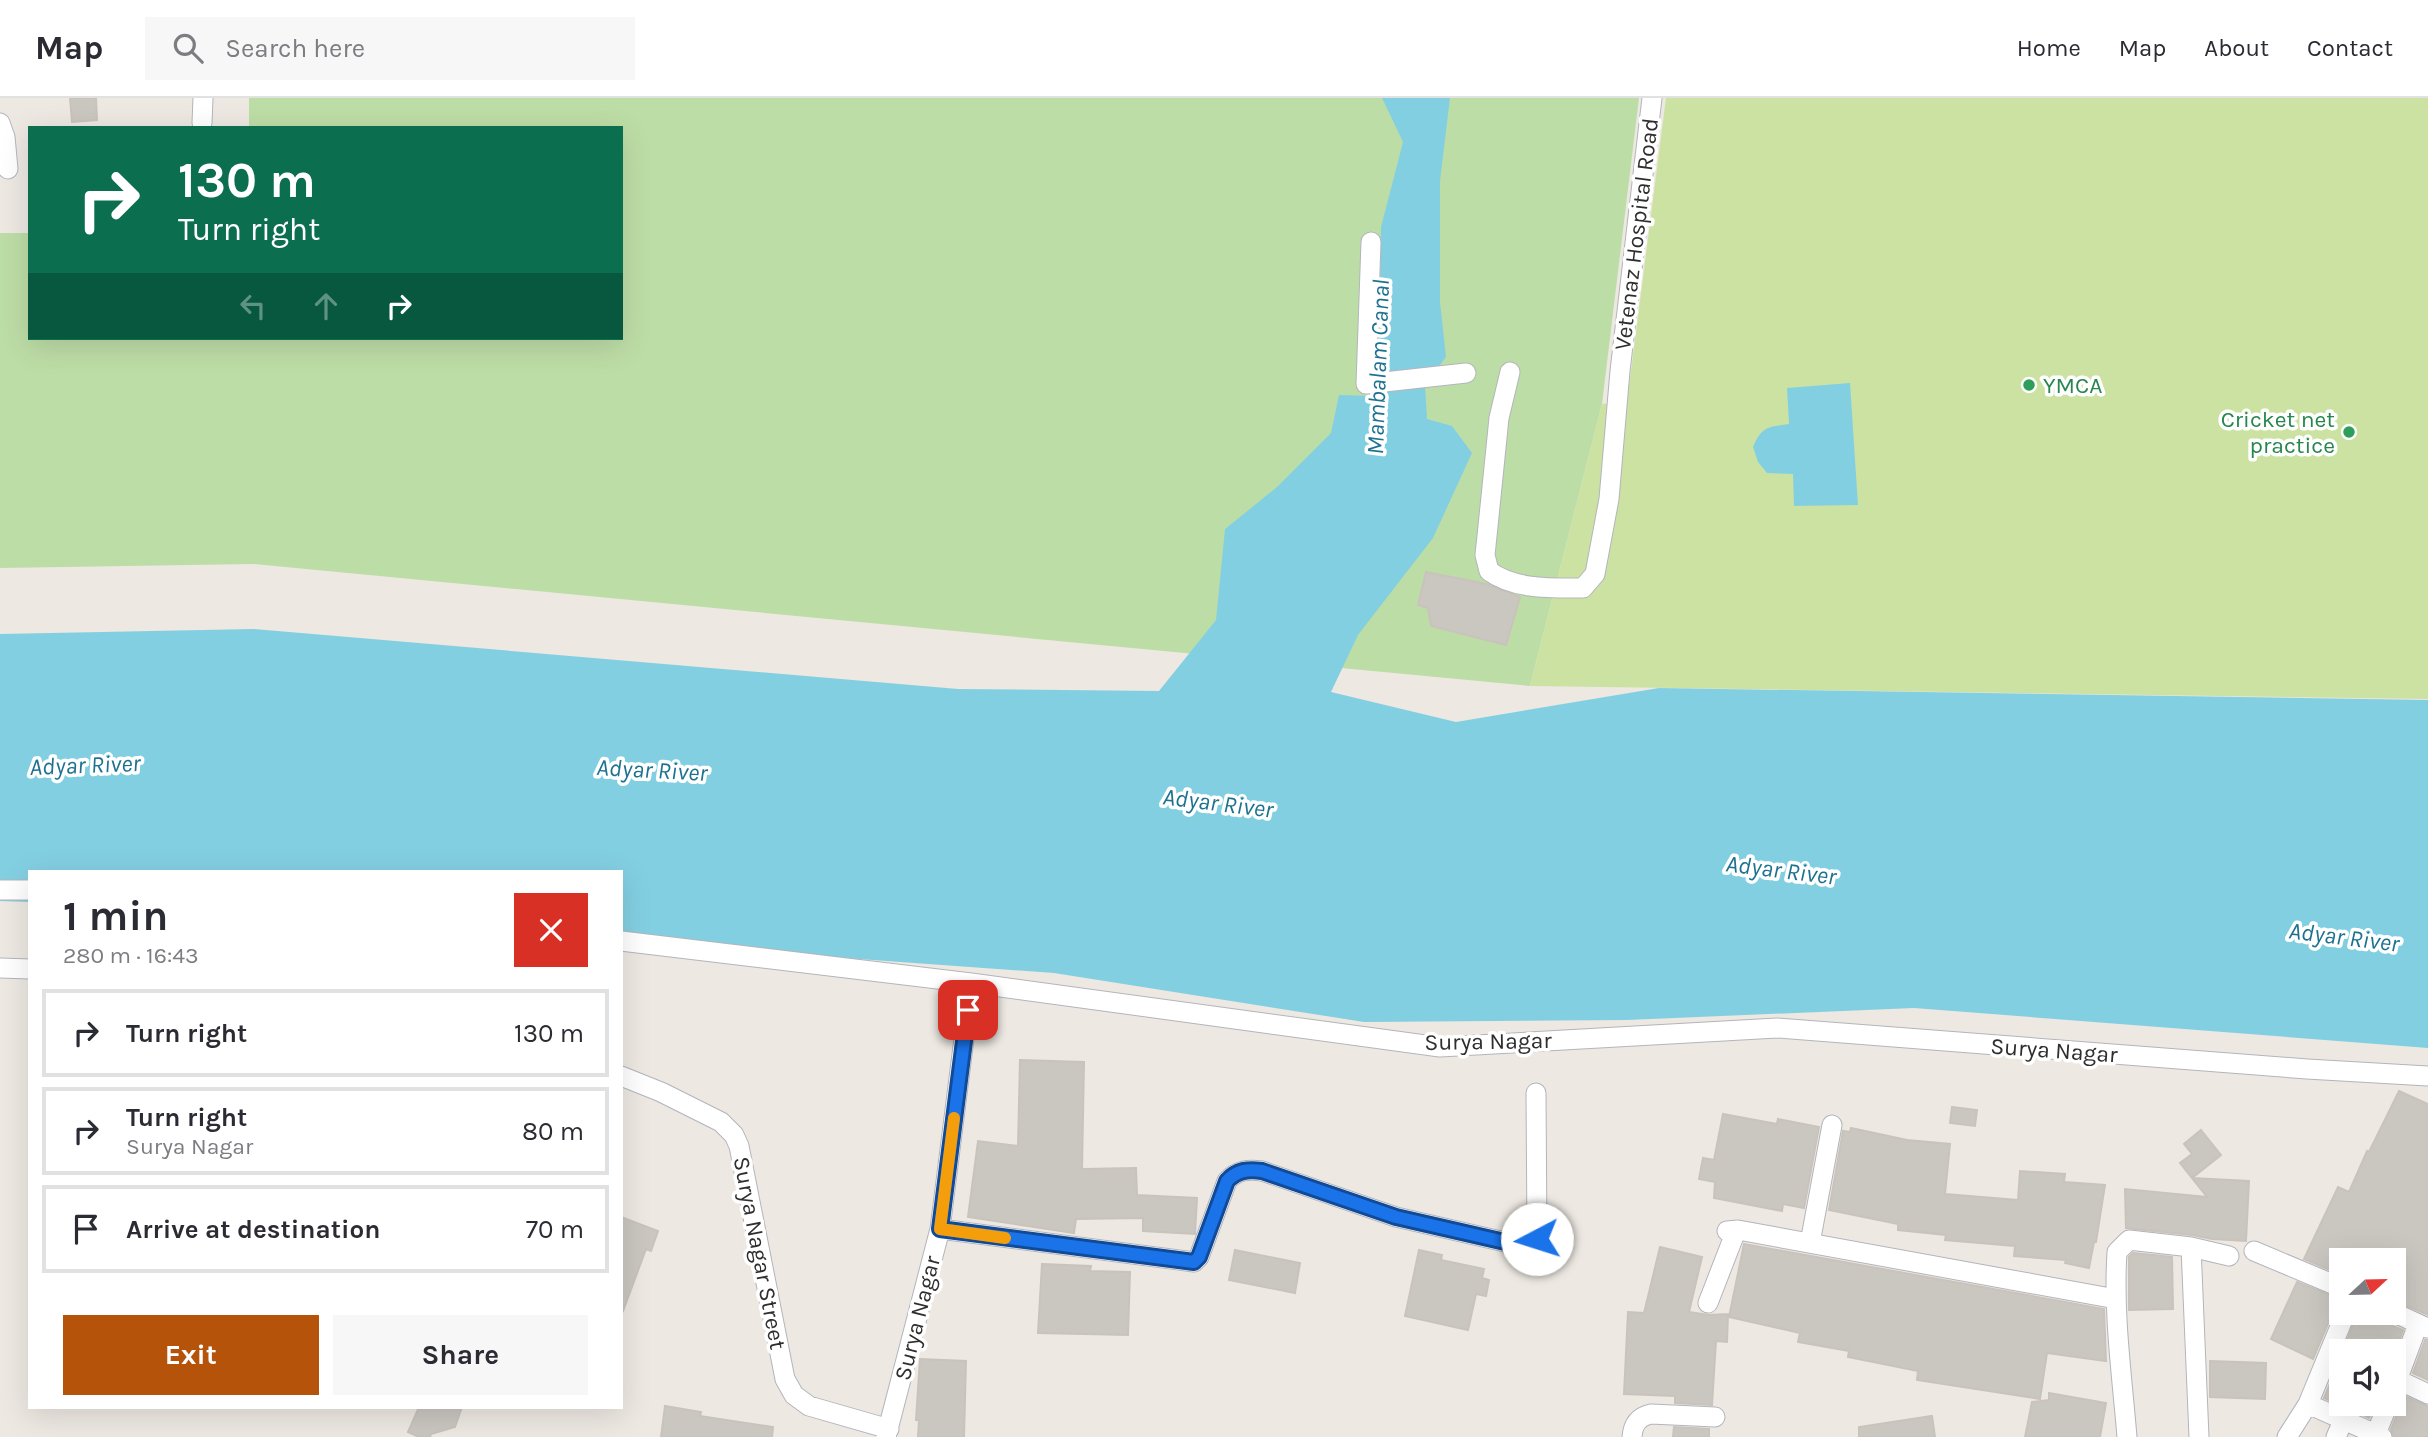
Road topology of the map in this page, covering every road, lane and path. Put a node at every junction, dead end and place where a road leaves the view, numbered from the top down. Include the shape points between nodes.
1 (202, 98) edge
2 (1652, 98) edge
3 (0, 123) edge
4 (202, 123) dead end
5 (8, 169) dead end
6 (1371, 242) dead end
7 (1510, 372) dead end
8 (1466, 373) dead end
9 (0, 890) edge
10 (28, 890) edge
11 (623, 941) edge
12 (0, 968) edge
13 (28, 969) edge
14 (971, 983) junction
15 (2428, 1076) edge
16 (623, 1077) edge
17 (1536, 1093) dead end
18 (1832, 1125) dead end
19 (940, 1229) junction
20 (1810, 1243) junction
21 (2191, 1247) junction
22 (2254, 1251) dead end
23 (2229, 1256) dead end
24 (2329, 1283) edge
25 (2116, 1299) junction
26 (1708, 1303) dead end
27 (2406, 1318) edge
28 (2423, 1326) edge
29 (2406, 1360) edge
30 (2329, 1367) edge
31 (2406, 1386) edge
32 (2428, 1394) edge
33 (2308, 1404) junction
34 (2385, 1416) edge
35 (1715, 1417) dead end
36 (2339, 1429) edge
37 (888, 1433) edge
38 (2379, 1435) edge
39 (1632, 1437) edge
40 (2127, 1437) edge
41 (2199, 1437) edge
42 (2287, 1437) edge

1 - 4 street
2 - 7 street, Vetenaz Hospital Road via 1609,499 1595,574 1583,588 1530,586 1489,571 1485,555 1499,418
3 - 5 street
6 - 8 street via 1366,384
9 - 10 street
11 - 14 street
12 - 13 street
14 - 15 street, Surya Nagar via 1440,1046 1777,1028
14 - 19 street, Surya Nagar
16 - 37 street, Surya Nagar Street via 721,1122 734,1135 785,1379 794,1395 809,1406
17 - 19 street via 1537,1239 1518,1245 1396,1217 1252,1169 1234,1173 1227,1181 1194,1262
18 - 20 street
19 - 37 street, Surya Nagar
20 - 25 street
20 - 26 street via 1727,1231 1734,1236
21 - 23 street
21 - 25 street via 2129,1240 2117,1252
21 - 41 street
22 - 24 street
25 - 40 street
27 - 28 street
28 - 29 street
30 - 33 street
31 - 32 street
33 - 36 street
33 - 42 street
34 - 38 street
35 - 39 street via 1651,1414 1637,1421
36 - 38 street

